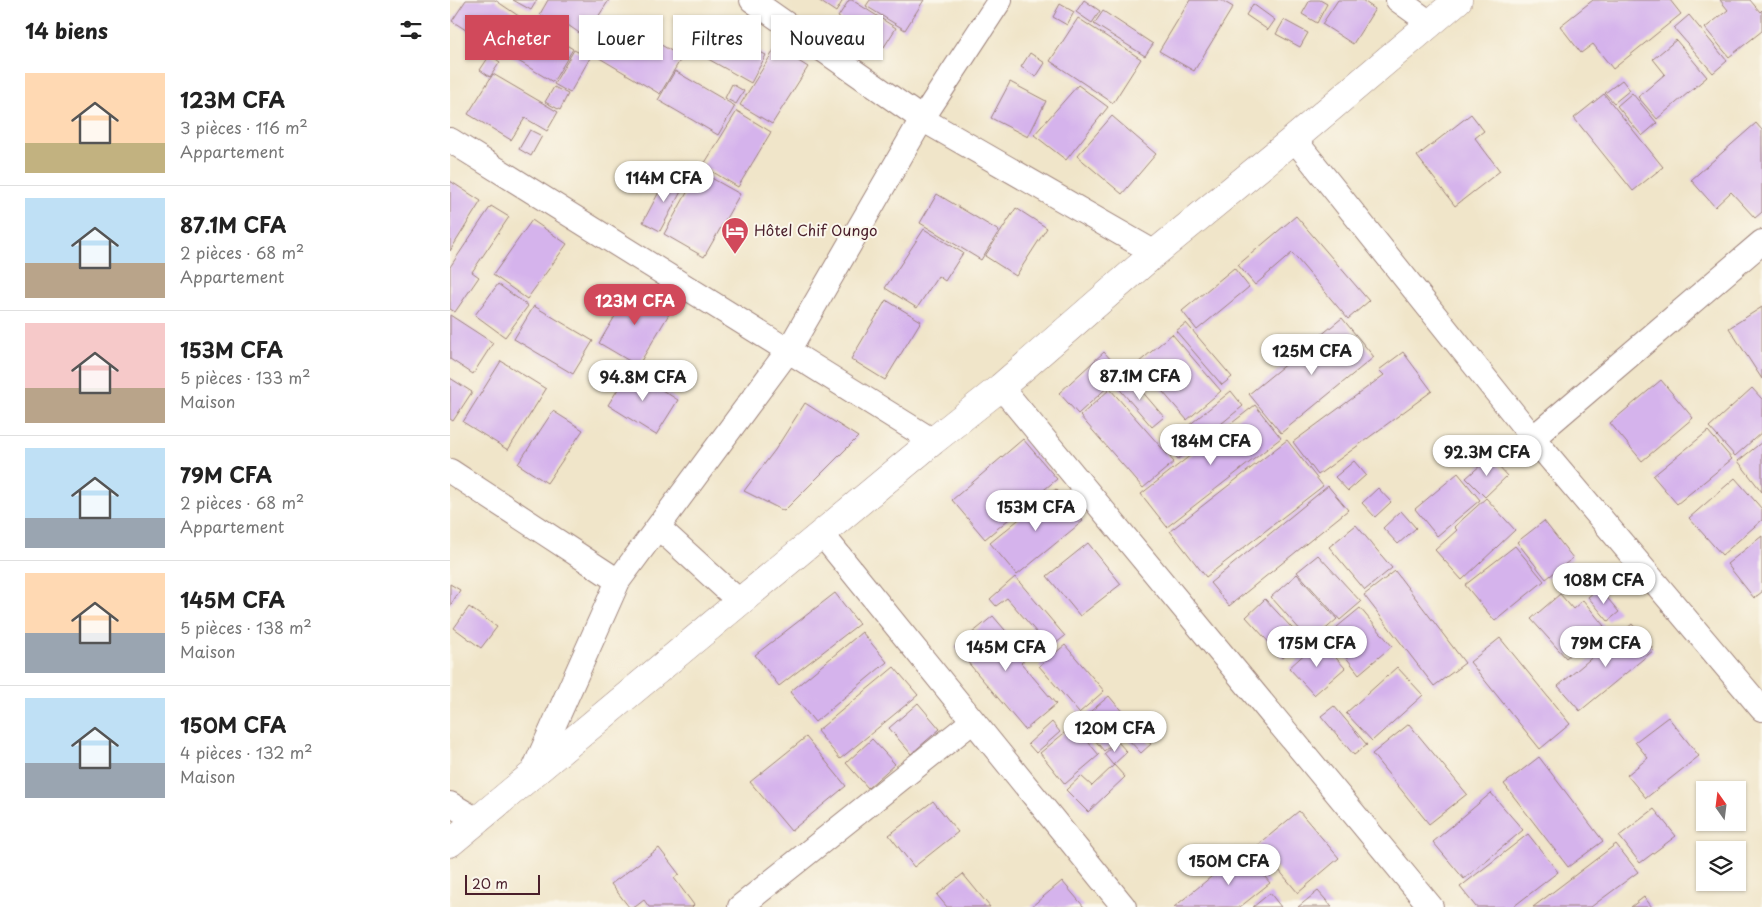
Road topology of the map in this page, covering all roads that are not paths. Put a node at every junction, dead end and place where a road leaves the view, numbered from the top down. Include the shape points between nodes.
1 (752, 0) edge
2 (1000, 0) edge
3 (1398, 0) edge
4 (1458, 0) edge
5 (1430, 23) junction
6 (922, 120) junction
7 (1294, 139) junction
8 (450, 140) edge
9 (1762, 242) edge
10 (1155, 253) junction
11 (788, 351) junction
12 (1001, 387) junction
13 (1533, 438) junction
14 (933, 440) junction
15 (450, 471) edge
16 (658, 527) junction
17 (821, 533) junction
18 (618, 581) junction
19 (739, 601) junction
20 (1762, 709) edge
21 (973, 721) junction
22 (532, 774) junction
23 (450, 804) edge
24 (477, 820) junction
25 (450, 843) edge
26 (740, 907) edge
27 (1124, 907) edge
28 (1431, 907) edge

1 - 6 street
2 - 6 street
3 - 5 street
4 - 5 street
5 - 7 street
6 - 10 street
6 - 11 street
7 - 10 street
7 - 13 street
8 - 11 street
9 - 13 street
10 - 12 street
11 - 14 street
11 - 16 street
12 - 14 street
12 - 28 street
13 - 20 street
14 - 17 street
15 - 18 street
16 - 18 street
16 - 19 street
17 - 19 street
17 - 21 street
18 - 22 street
19 - 22 street
21 - 26 street
21 - 27 street
22 - 24 street
23 - 24 street
24 - 25 street

